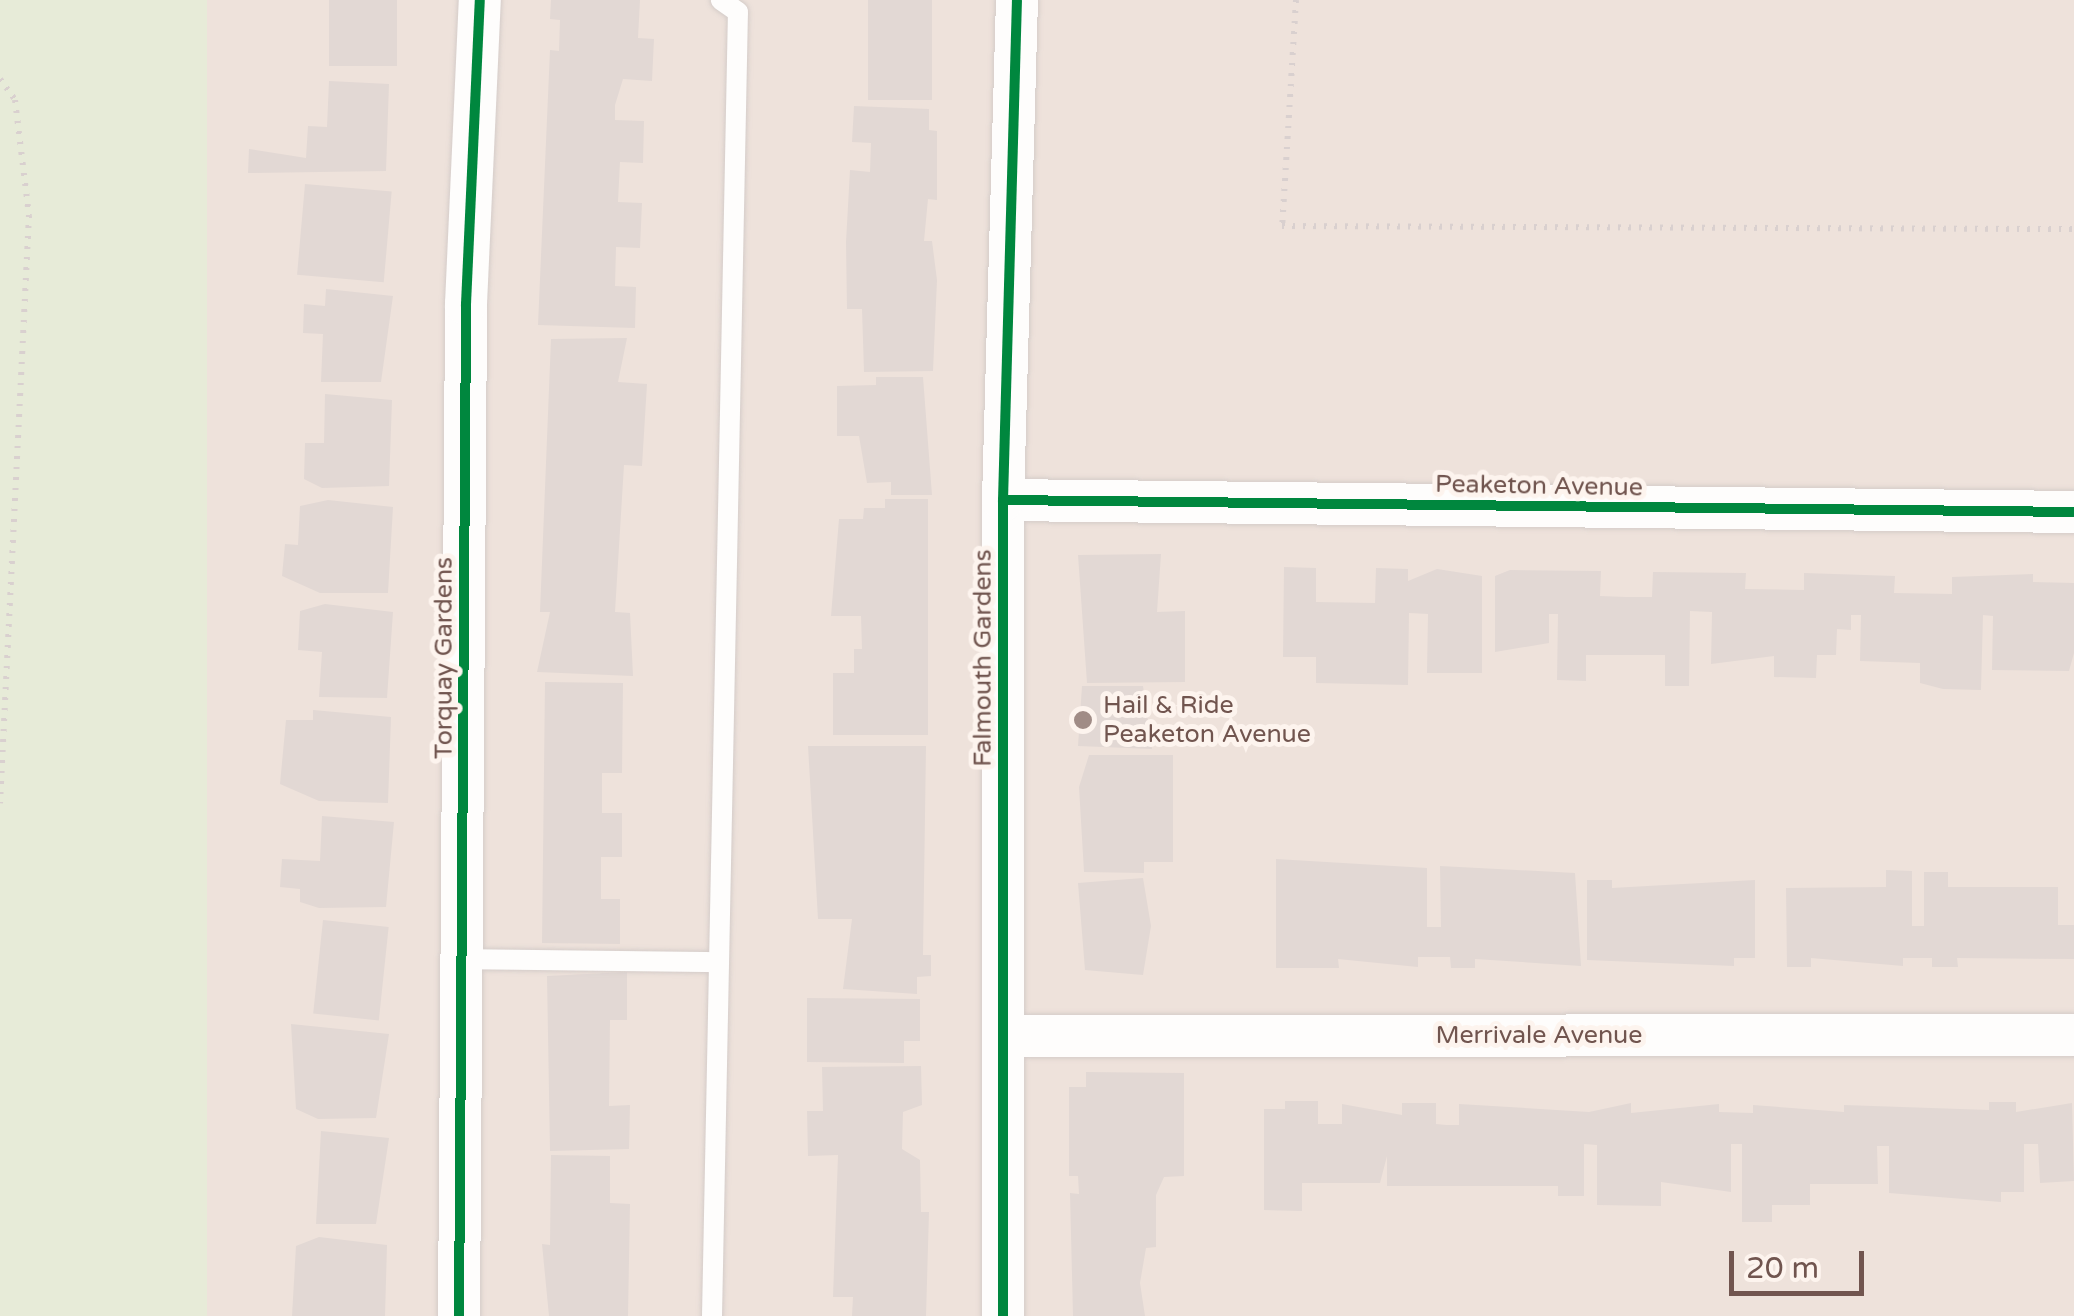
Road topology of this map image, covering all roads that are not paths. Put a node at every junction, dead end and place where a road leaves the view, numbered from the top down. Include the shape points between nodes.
1 (480, 0) edge
2 (721, 0) edge
3 (1017, 0) edge
4 (1003, 500) junction
5 (2074, 512) edge
6 (462, 958) junction
7 (715, 962) junction
8 (2074, 1035) edge
9 (1003, 1036) junction
10 (458, 1316) edge
11 (712, 1316) edge
12 (1003, 1316) edge

1 - 6 street, Torquay Gardens via 466,304
2 - 7 lane via 738,12
3 - 4 street, Falmouth Gardens
4 - 5 street, Peaketon Avenue
4 - 9 street, Falmouth Gardens
6 - 7 lane
6 - 10 street, Torquay Gardens
7 - 11 lane
8 - 9 street, Merrivale Avenue
9 - 12 street, Falmouth Gardens

